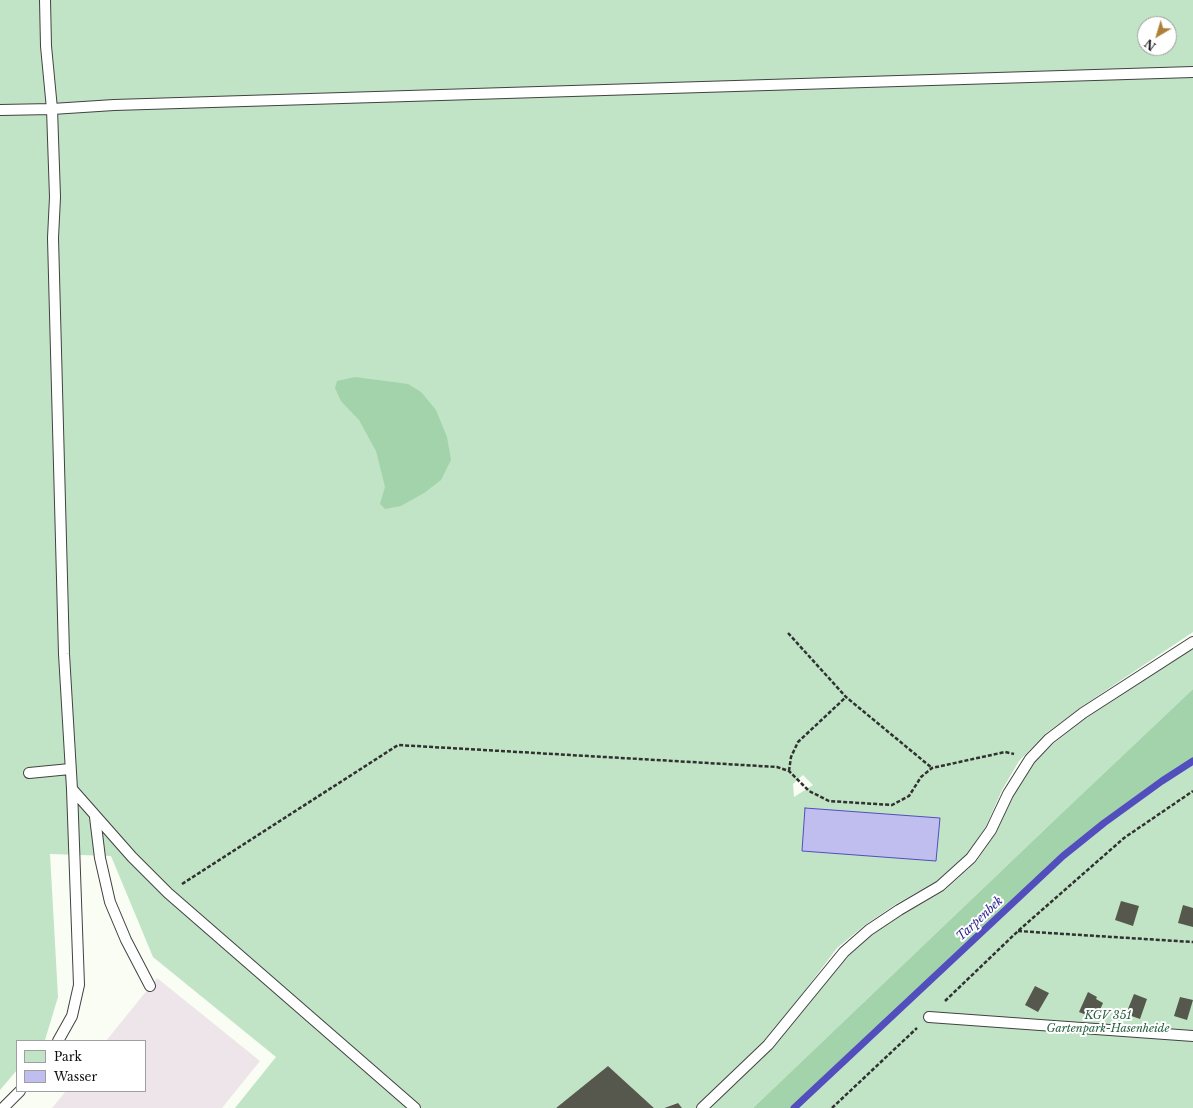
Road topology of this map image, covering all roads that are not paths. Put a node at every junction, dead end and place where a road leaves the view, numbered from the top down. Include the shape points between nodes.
1 (44, 0) edge
2 (1193, 72) edge
3 (52, 109) junction
4 (0, 110) edge
5 (1193, 642) edge
6 (70, 769) junction
7 (29, 773) dead end
8 (72, 789) junction
9 (95, 817) junction
10 (150, 986) dead end
11 (929, 1017) road end
12 (1193, 1036) edge
13 (59, 1040) edge
14 (19, 1092) edge
15 (4, 1108) edge
16 (415, 1108) edge
17 (702, 1108) edge

1 - 3 lane
2 - 3 lane via 122,104
3 - 4 lane
3 - 6 lane via 55,197 53,238
5 - 17 lane via 1083,713 1049,740 1030,759 1008,794 991,830 971,858 940,886 869,930 844,952 768,1045
6 - 7 lane
6 - 8 lane
8 - 9 lane
8 - 13 lane via 79,985 72,1016
9 - 10 lane via 100,858 110,902
9 - 16 lane via 168,893
11 - 12 lane
14 - 15 lane

